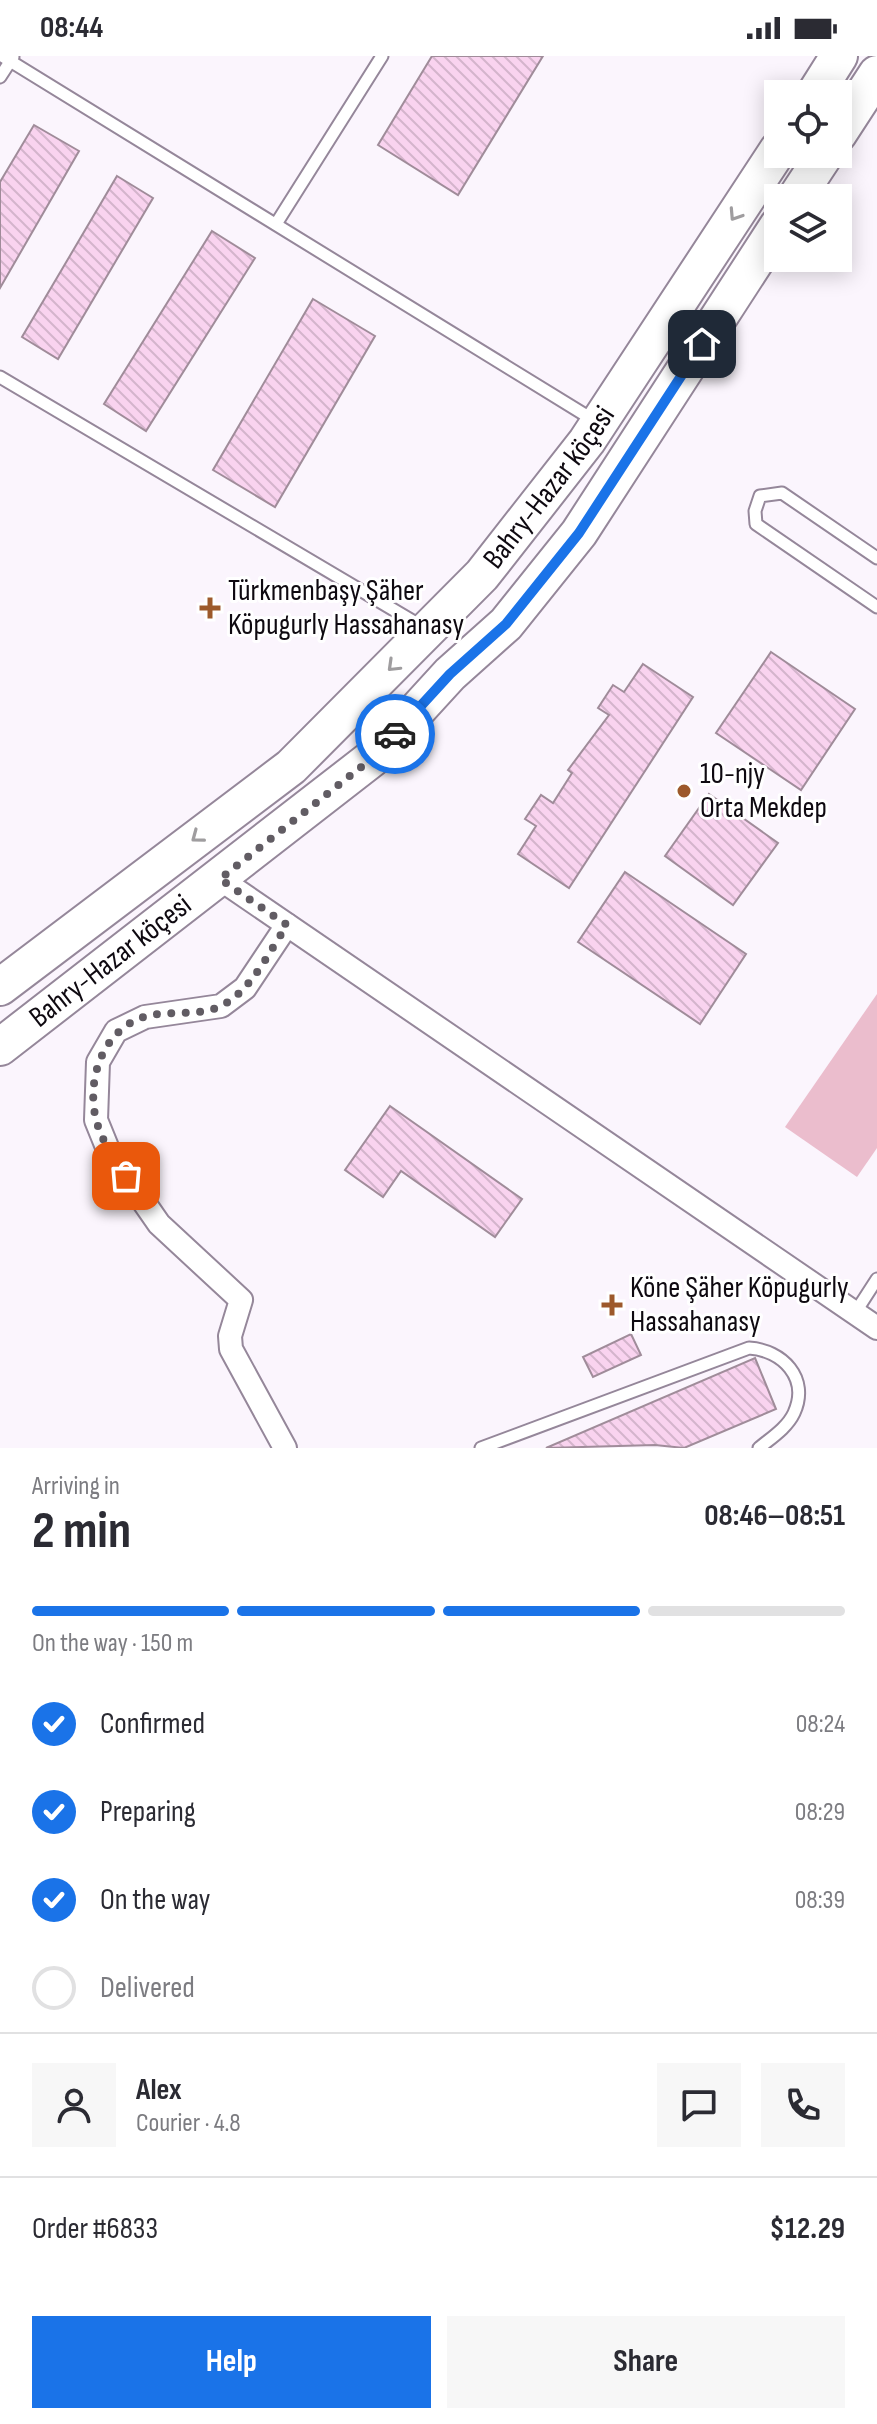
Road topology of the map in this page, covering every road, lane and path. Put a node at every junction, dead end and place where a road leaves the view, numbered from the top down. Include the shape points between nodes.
1 (382, 56) edge
2 (839, 56) edge
3 (8, 58) edge
4 (877, 74) edge
5 (0, 77) edge
6 (824, 80) edge
7 (852, 112) edge
8 (766, 168) edge
9 (276, 224) junction
10 (764, 248) edge
11 (695, 276) junction
12 (731, 299) junction
13 (0, 377) edge
14 (599, 423) junction
15 (877, 558) edge
16 (877, 607) edge
17 (429, 631) junction
18 (220, 879) junction
19 (287, 925) junction
20 (0, 987) edge
21 (0, 1047) edge
22 (877, 1279) edge
23 (855, 1313) junction
24 (877, 1328) edge
25 (285, 1448) edge
26 (481, 1448) edge
27 (759, 1448) edge

1 - 9 lane
2 - 6 highway
3 - 5 lane
3 - 9 lane
4 - 7 highway
8 -> 11 highway, Bahry-Hazar köçesi
9 - 14 lane
10 - 12 highway, Bahry-Hazar köçesi
11 - 12 highway
11 - 14 highway, Bahry-Hazar köçesi
12 - 18 highway, Bahry-Hazar köçesi via 579,533 506,624 450,674 375,756
13 - 17 lane
14 - 17 highway, Bahry-Hazar köçesi via 482,575
15 - 16 lane via 782,493 760,496 756,524
17 -> 20 highway, Bahry-Hazar köçesi via 291,767
18 - 19 street
18 - 21 highway, Bahry-Hazar köçesi
19 - 23 street
19 - 25 street via 245,988 221,1006 145,1017 116,1031 98,1062 95,1090 96,1120 109,1152 142,1200 159,1224 241,1300 231,1349
22 - 23 lane
23 - 24 street
26 - 27 lane via 749,1348 775,1353 794,1372 798,1385 789,1422

